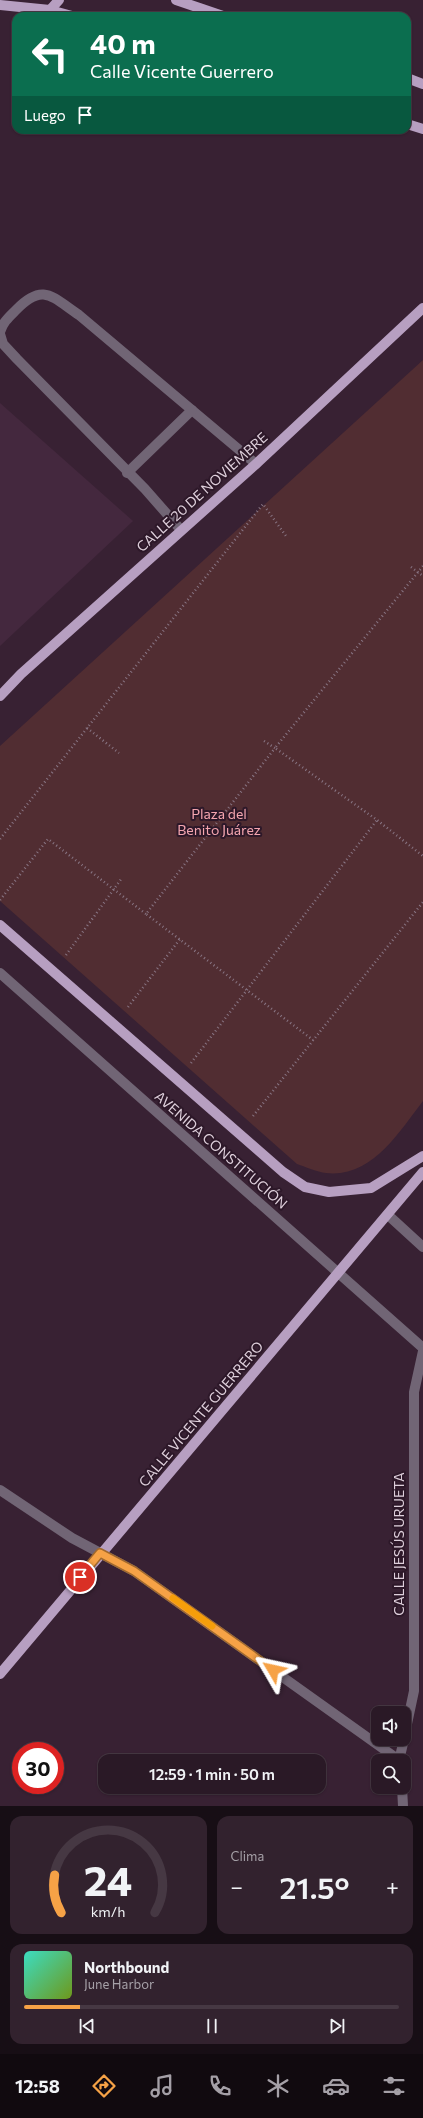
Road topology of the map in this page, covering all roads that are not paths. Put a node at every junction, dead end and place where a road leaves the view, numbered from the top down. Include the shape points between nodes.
1 (59, 0) edge
2 (176, 0) edge
3 (0, 5) edge
4 (50, 10) junction
5 (57, 12) edge
6 (211, 12) edge
7 (411, 80) edge
8 (423, 84) edge
9 (411, 125) edge
10 (423, 129) edge
11 (423, 308) edge
12 (0, 333) edge
13 (192, 410) junction
14 (256, 464) junction
15 (127, 472) junction
16 (181, 530) junction
17 (0, 696) edge
18 (0, 925) edge
19 (0, 974) edge
20 (423, 1156) edge
21 (423, 1172) edge
22 (388, 1214) junction
23 (423, 1247) edge
24 (339, 1273) junction
25 (423, 1348) edge
26 (423, 1351) edge
27 (0, 1490) edge
28 (100, 1553) junction
29 (0, 1674) edge
30 (411, 1706) edge
31 (389, 1754) edge
32 (403, 1794) edge
33 (404, 1806) edge

1 - 4 main road
2 - 6 main road
3 - 4 main road
4 - 5 main road
7 - 8 main road
9 - 10 main road
11 - 14 main road, CALLE 20 DE NOVIEMBRE
12 - 13 street via 3,323 28,298 38,294 50,296 79,315
12 - 15 street via 4,344 17,359
13 - 14 street
13 - 15 street
14 - 16 main road, CALLE 20 DE NOVIEMBRE
15 - 16 street
16 - 17 main road, CALLE 20 DE NOVIEMBRE via 21,674
18 - 20 main road via 283,1172 305,1186 329,1192 371,1188
19 - 24 street, AVENIDA CONSTITUCIÓN
21 - 22 main road, CALLE VICENTE GUERRERO
22 - 23 street
22 - 24 main road, CALLE VICENTE GUERRERO
24 - 25 street, AVENIDA CONSTITUCIÓN
24 - 28 main road, CALLE VICENTE GUERRERO
26 - 30 street, CALLE JESÚS URUETA via 414,1392 414,1691
27 - 28 street via 72,1538
28 - 29 main road, CALLE VICENTE GUERRERO
28 - 31 street via 134,1571
32 - 33 street

